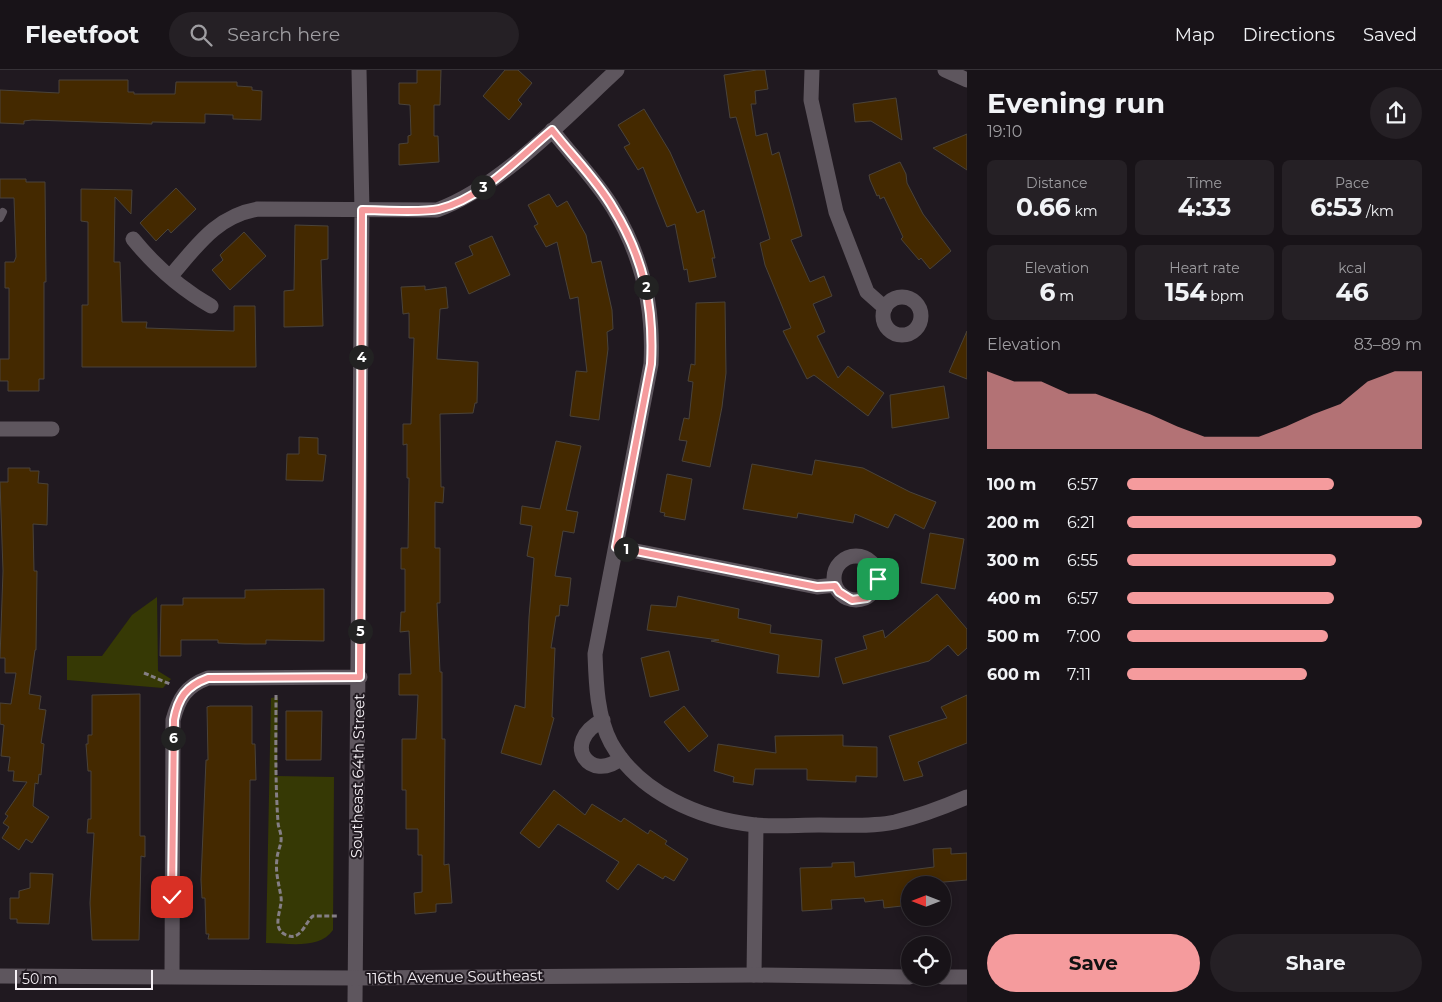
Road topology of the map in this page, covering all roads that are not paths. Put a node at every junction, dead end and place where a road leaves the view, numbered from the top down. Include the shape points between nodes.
1 (360, 70) edge
2 (617, 70) edge
3 (812, 70) edge
4 (945, 70) edge
5 (967, 80) edge
6 (552, 130) junction
7 (362, 210) junction
8 (133, 239) dead end
9 (170, 277) junction
10 (211, 306) dead end
11 (885, 308) dead end
12 (0, 429) edge
13 (52, 430) dead end
14 (616, 547) junction
15 (835, 586) dead end
16 (360, 677) junction
17 (604, 720) junction
18 (622, 758) junction
19 (967, 797) edge
20 (756, 825) junction
21 (754, 975) junction
22 (0, 976) edge
23 (172, 976) junction
24 (901, 977) edge
25 (951, 977) edge
26 (356, 978) junction
27 (967, 978) edge
28 (355, 1002) edge

1 - 7 street, Southeast 64th Street
2 - 6 street
3 - 11 street via 811,100 836,212 867,292
4 - 5 street
6 - 7 street via 487,184 453,204 437,210
6 - 14 street via 613,207 642,271 650,303 651,364
7 - 9 street via 245,211 229,217 215,228
7 - 16 street, Southeast 64th Street
8 - 9 street
9 - 10 street via 188,293
12 - 13 street
14 - 15 street via 817,587
14 - 17 street via 595,654
16 - 23 street via 208,678 177,688
16 - 26 street, Southeast 64th Street
17 - 18 street via 610,742
17 - 18 street via 583,735 581,748 587,760 600,767
18 - 20 street via 665,796 694,811
19 - 20 street via 916,817 893,822
20 - 21 street
21 - 24 street, 116th Avenue Southeast
21 - 26 street, 116th Avenue Southeast
22 - 23 street, 116th Avenue Southeast
23 - 26 street, 116th Avenue Southeast
25 - 27 street
26 - 28 street, Southeast 64th Street

